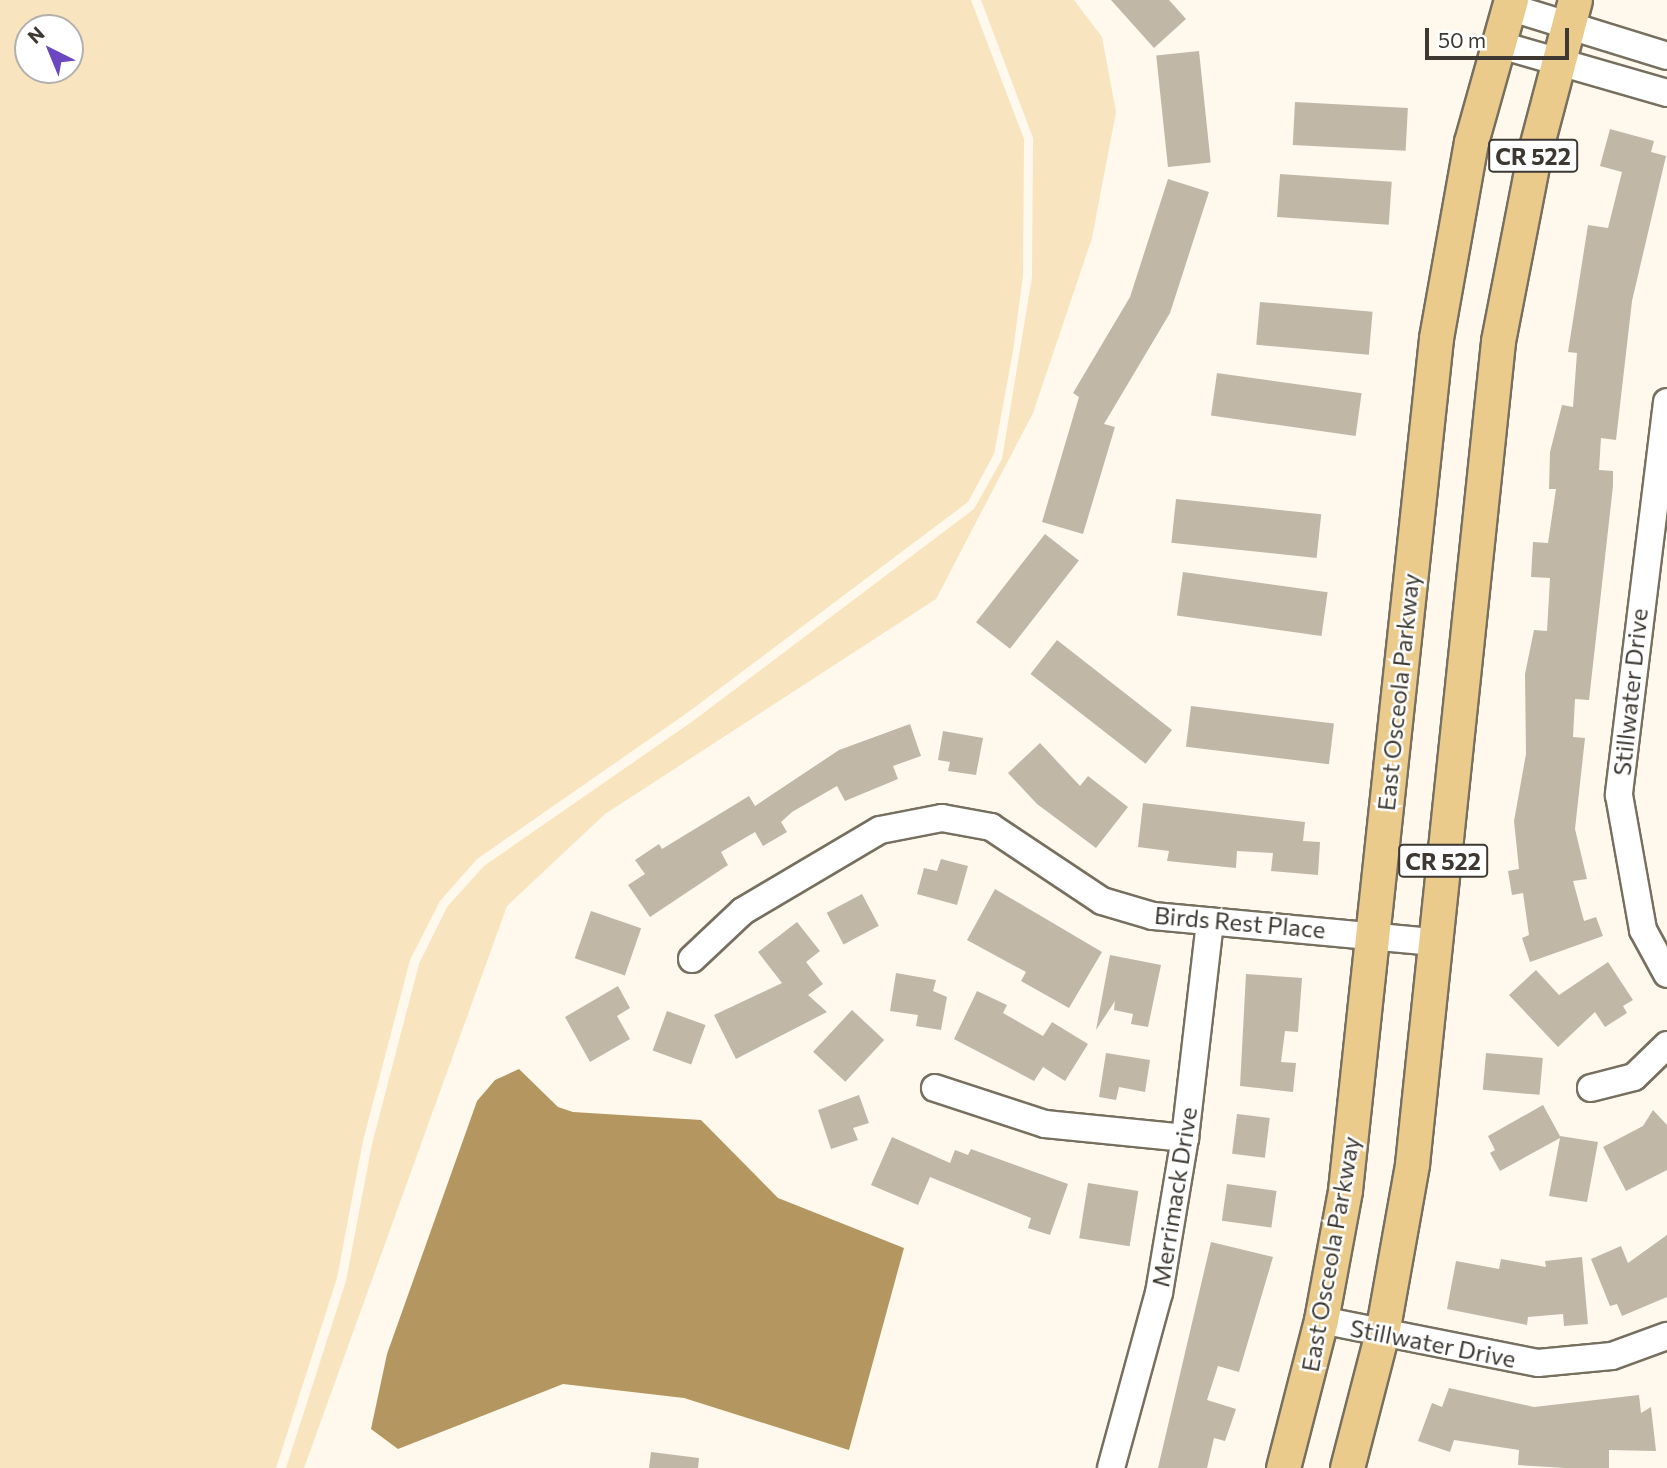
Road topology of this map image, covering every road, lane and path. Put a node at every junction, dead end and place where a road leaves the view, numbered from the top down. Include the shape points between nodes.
1 (1510, 3) edge
2 (1570, 12) edge
3 (1497, 44) junction
4 (1667, 56) edge
5 (1556, 62) junction
6 (1667, 93) edge
7 (1667, 402) edge
8 (1660, 485) edge
9 (1210, 921) junction
10 (1373, 935) junction
11 (1435, 942) junction
12 (692, 959) dead end
13 (1667, 974) edge
14 (1667, 1045) edge
15 (935, 1088) dead end
16 (1591, 1088) dead end
17 (1185, 1138) junction
18 (1321, 1320) junction
19 (1382, 1334) junction
20 (1667, 1336) edge
21 (1111, 1468) edge
22 (1283, 1468) edge
23 (1347, 1468) edge

1 - 2 street
1 - 3 main road, East Osceola Parkway / CR 522
2 - 4 street
2 - 5 main road, CR 522
3 - 5 street
3 - 10 main road, East Osceola Parkway / CR 522 via 1469,155 1436,338
5 - 6 street
5 - 11 main road, CR 522 via 1498,341
7 - 8 street, Stillwater Drive
8 - 13 street, Stillwater Drive via 1619,795 1643,930
9 - 10 street, Birds Rest Place
9 - 12 street, Birds Rest Place via 1153,916 1101,901 991,827 942,818 880,830 743,911
9 - 17 street, Merrimack Drive
10 - 11 street, Birds Rest Place
10 - 18 main road, East Osceola Parkway / CR 522 via 1345,1190
11 - 19 main road, CR 522 via 1412,1164
14 - 16 street via 1634,1077
15 - 17 street via 1045,1124
17 - 21 street, Merrimack Drive via 1159,1293
18 - 19 street, Stillwater Drive
18 - 22 main road, East Osceola Parkway / CR 522
19 - 20 street, Stillwater Drive via 1538,1363 1592,1360
19 - 23 main road, CR 522

